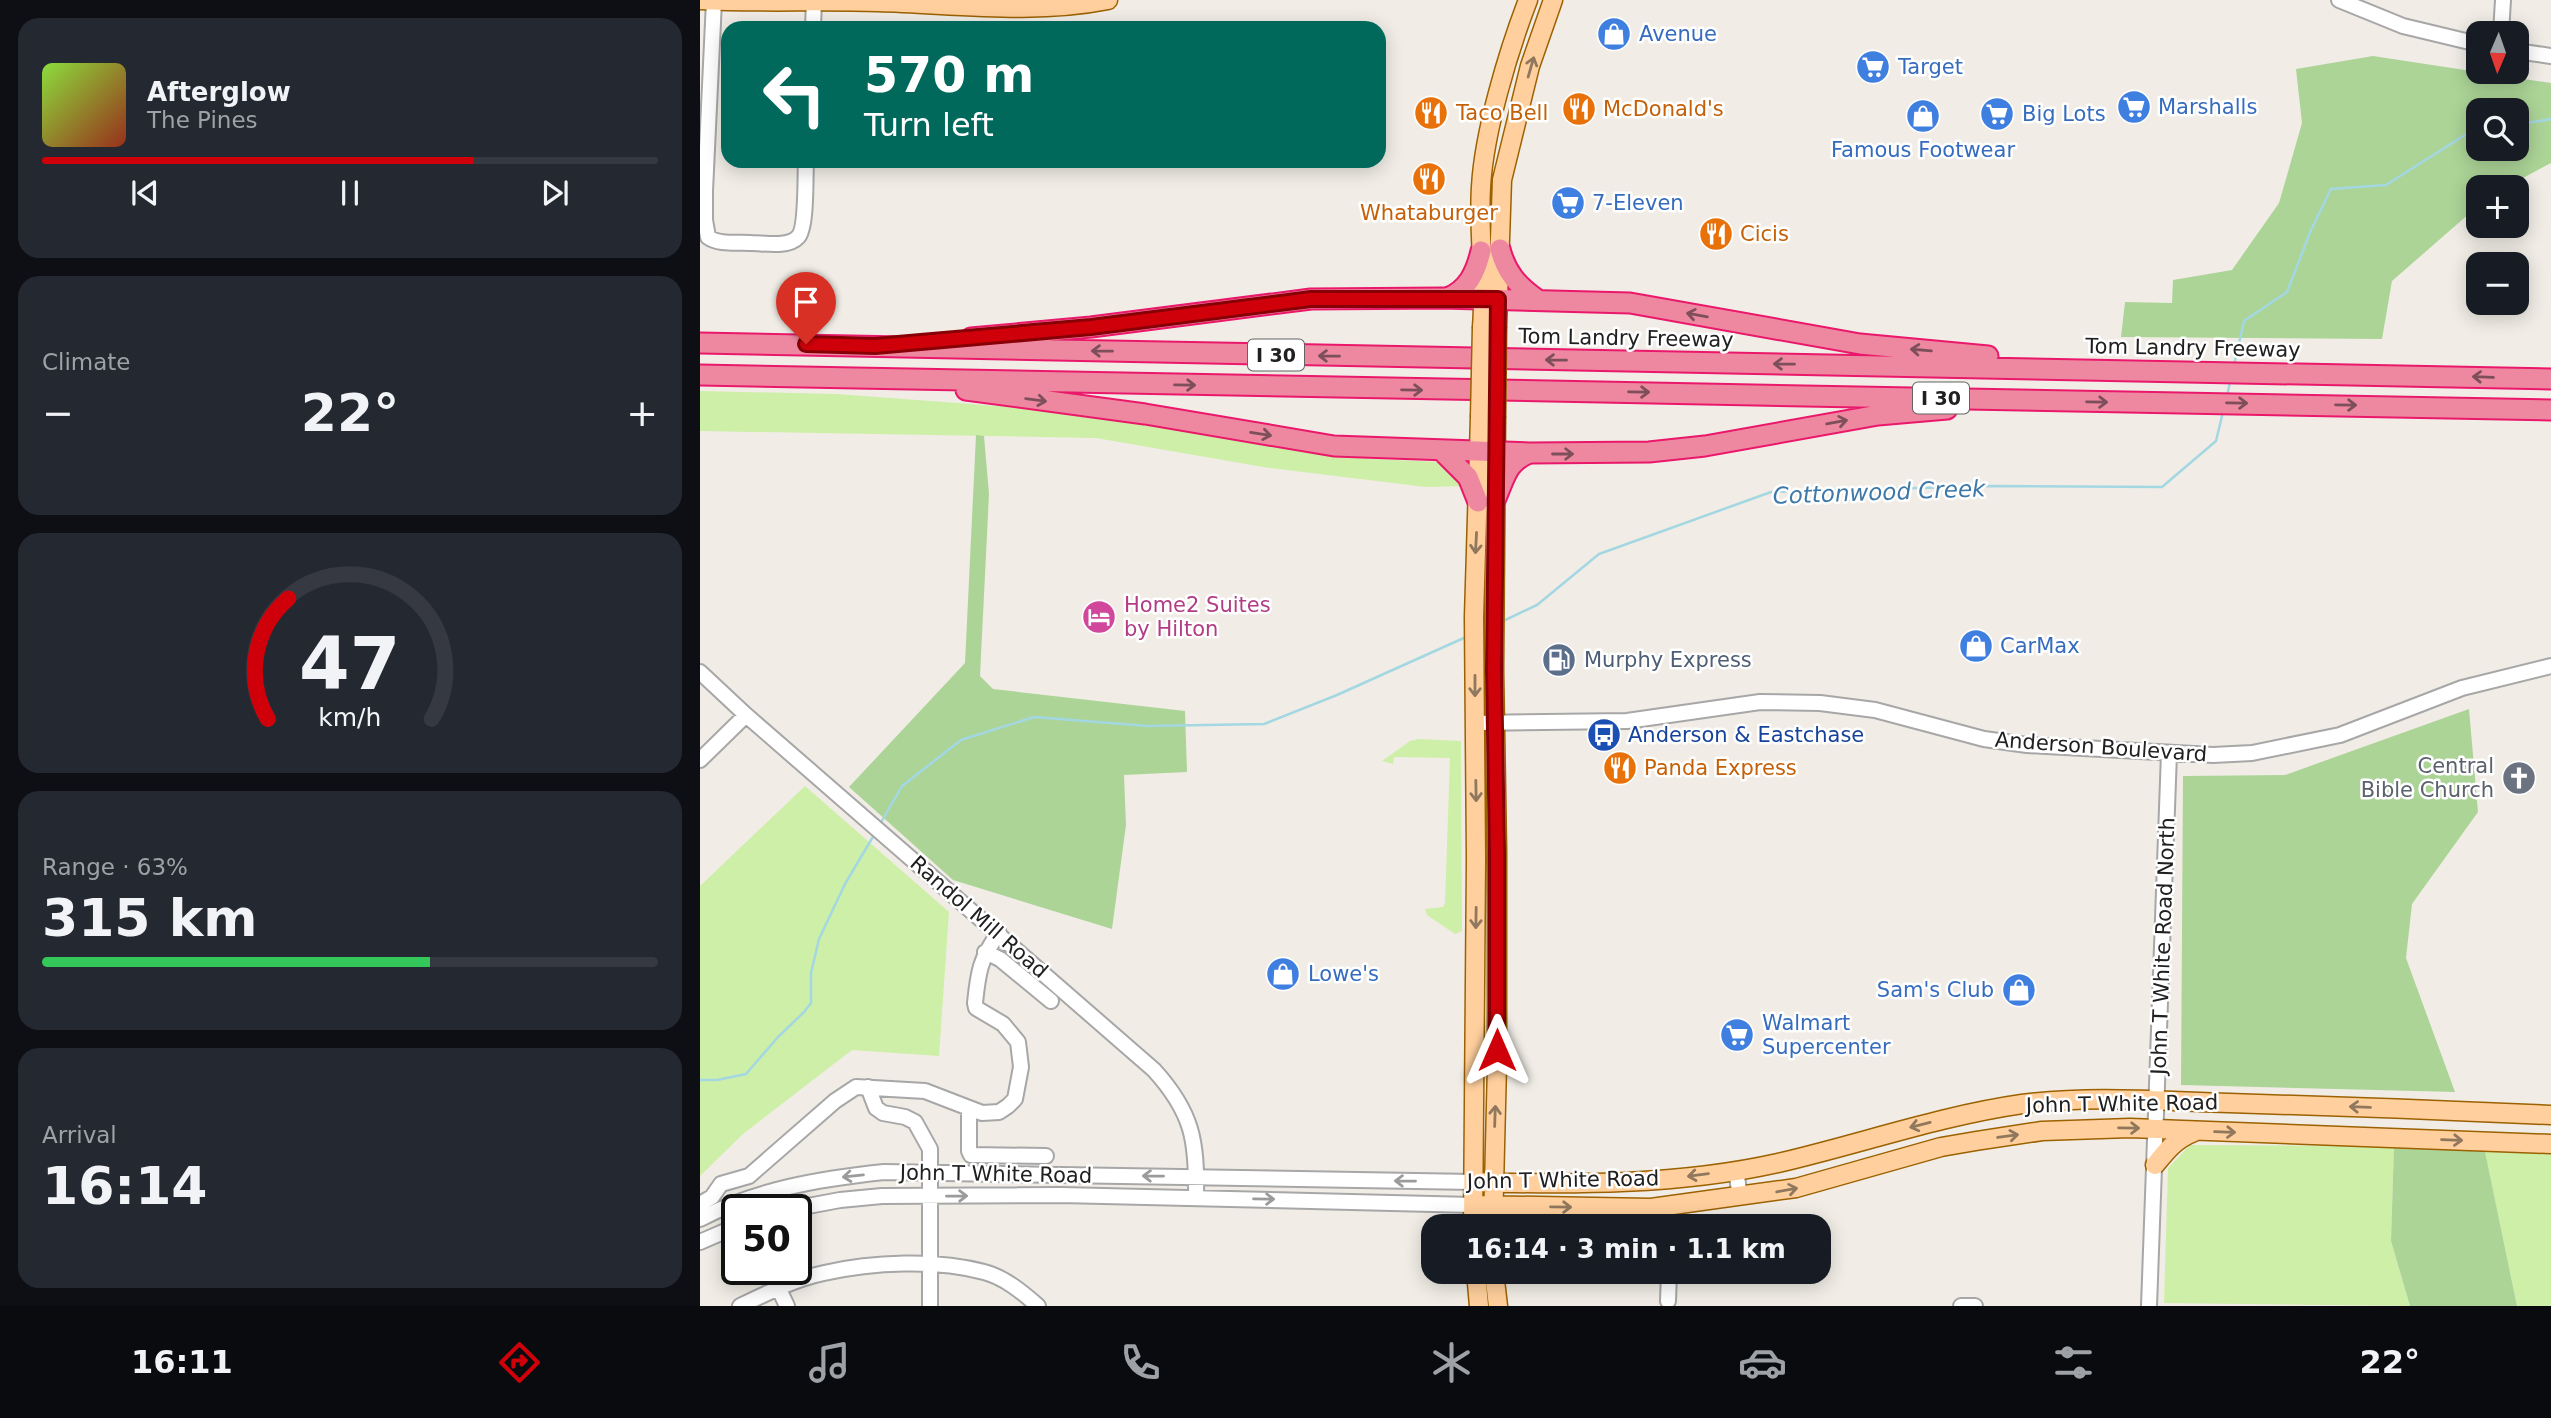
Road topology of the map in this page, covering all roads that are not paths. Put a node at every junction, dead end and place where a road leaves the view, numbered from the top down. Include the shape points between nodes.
1 (1108, 0) edge
2 (1553, 0) edge
3 (2503, 0) edge
4 (700, 1) edge
5 (714, 1) edge
6 (814, 1) edge
7 (1085, 1) edge
8 (2342, 1) edge
9 (1526, 4) edge
10 (813, 21) edge
11 (2502, 21) edge
12 (2466, 41) edge
13 (2529, 53) edge
14 (2551, 56) edge
15 (1498, 101) junction
16 (1488, 141) junction
17 (1513, 144) junction
18 (806, 168) edge
19 (1502, 180) junction
20 (1490, 250) junction
21 (1446, 298) junction
22 (1491, 299) junction
23 (1538, 300) junction
24 (700, 343) edge
25 (875, 346) junction
26 (2184, 371) junction
27 (700, 376) edge
28 (871, 378) junction
29 (2551, 379) edge
30 (2052, 401) junction
31 (2551, 410) edge
32 (1441, 450) junction
33 (1487, 452) junction
34 (1530, 453) junction
35 (1487, 500) junction
36 (2551, 667) edge
37 (700, 672) edge
38 (746, 715) junction
39 (1475, 723) junction
40 (1494, 723) junction
41 (2169, 753) junction
42 (700, 760) edge
43 (999, 933) junction
44 (1476, 944) junction
45 (1497, 944) junction
46 (985, 952) junction
47 (1051, 1001) dead end
48 (868, 1087) junction
49 (2158, 1101) junction
50 (969, 1109) junction
51 (2551, 1115) edge
52 (2156, 1129) junction
53 (2198, 1131) junction
54 (2551, 1144) edge
55 (1046, 1156) dead end
56 (2155, 1165) junction
57 (1736, 1170) junction
58 (929, 1172) junction
59 (1196, 1176) junction
60 (1474, 1182) junction
61 (1493, 1183) junction
62 (930, 1196) junction
63 (1740, 1197) junction
64 (1196, 1198) junction
65 (710, 1204) edge
66 (812, 1205) edge
67 (1473, 1205) junction
68 (1493, 1205) junction
69 (1473, 1214) edge
70 (1493, 1214) edge
71 (700, 1219) edge
72 (721, 1232) edge
73 (700, 1241) edge
74 (930, 1264) junction
75 (1477, 1284) edge
76 (1495, 1284) edge
77 (1669, 1284) edge
78 (778, 1287) junction
79 (1668, 1301) dead end
80 (740, 1306) edge
81 (787, 1306) edge
82 (930, 1306) edge
83 (1038, 1306) edge
84 (1479, 1306) edge
85 (1498, 1306) edge
86 (1961, 1306) edge
87 (1975, 1306) edge
88 (2149, 1306) edge

1 - 7 main road
17 -> 2 main road via 1530,66
3 - 11 street
4 - 5 main road
5 - 6 main road
5 - 18 street via 708,237 775,244 798,237 803,225
6 - 7 main road via 1001,7
6 - 10 street
8 - 12 street via 2403,26
9 - 15 main road
13 - 14 street
15 - 16 main road
15 - 17 main road via 1502,138
16 - 19 main road via 1497,148
16 - 20 main road via 1481,186
17 - 19 main road
19 - 20 main road
20 - 21 highway via 1466,286
20 - 22 main road
20 - 23 highway via 1512,279
21 - 22 highway
21 - 25 highway via 1311,299 1091,327
22 - 23 highway
22 - 33 main road, bridge
26 -> 23 highway via 2162,365 1860,344 1630,303
24 - 25 highway, Tom Landry Freeway / I 30
26 -> 25 highway, Tom Landry Freeway / I 30
29 -> 26 highway, Tom Landry Freeway / I 30
27 - 28 highway, I 30
28 -> 30 highway, I 30
28 -> 32 highway via 1145,414 1334,446
30 -> 31 highway, I 30
34 -> 30 highway via 1649,452 1878,415
32 - 33 highway
32 - 35 highway
33 - 34 highway
33 - 35 main road
34 - 35 highway via 1517,458
35 -> 39 main road via 1475,586
35 - 40 main road via 1494,574
36 - 41 street, Anderson Boulevard via 2462,688 2316,742 2252,753
37 - 38 street, Randol Mill Road
38 - 42 street
38 - 43 street, Randol Mill Road
39 - 40 street, Anderson Boulevard
39 -> 44 main road
40 - 41 street, Anderson Boulevard via 1644,720 1759,702 1820,703 1875,710 2026,745
40 - 45 main road
41 - 49 street, John T White Road North
43 - 46 street
43 - 59 street, Randol Mill Road via 1170,1088 1188,1120
44 - 45 main road
44 - 60 main road
61 -> 45 main road
46 - 47 street
46 - 50 street via 976,1007 1013,1034 1021,1067 1015,1099 1008,1107 982,1113
48 - 50 street via 925,1091
48 - 58 street via 876,1108 915,1122 930,1149
48 - 65 street via 851,1089 749,1176 721,1184
51 -> 49 main road, John T White Road
49 - 52 street, John T White Road North
49 -> 57 main road, John T White Road via 2010,1106
50 - 55 street via 971,1155
52 - 53 main road, John T White Road
52 - 56 street, John T White Road North
63 -> 52 main road, John T White Road via 1796,1188 1941,1147 1988,1139 2074,1129
53 -> 54 main road, John T White Road
53 - 56 main road via 2171,1145
56 - 88 street, John T White Road North
57 -> 61 main road, John T White Road via 1647,1181
57 - 63 street
59 -> 58 street, John T White Road
58 - 62 street
58 -> 65 street, John T White Road via 831,1178
60 -> 59 street, John T White Road
59 - 64 street, Randol Mill Road
60 - 61 main road, John T White Road
60 - 67 main road
61 - 68 main road
62 -> 64 street, John T White Road
62 - 66 street, John T White Road via 840,1199
62 - 74 street
68 -> 63 main road, John T White Road via 1651,1208
64 -> 67 street, John T White Road
65 - 71 street, John T White Road
67 - 68 main road, John T White Road
67 - 69 main road
68 - 70 main road
72 - 73 street
74 - 78 street via 824,1273
74 - 82 street
74 - 83 street via 985,1272
75 - 84 main road
76 - 85 main road
77 - 79 street
78 - 80 street
78 - 81 street
86 - 87 street

